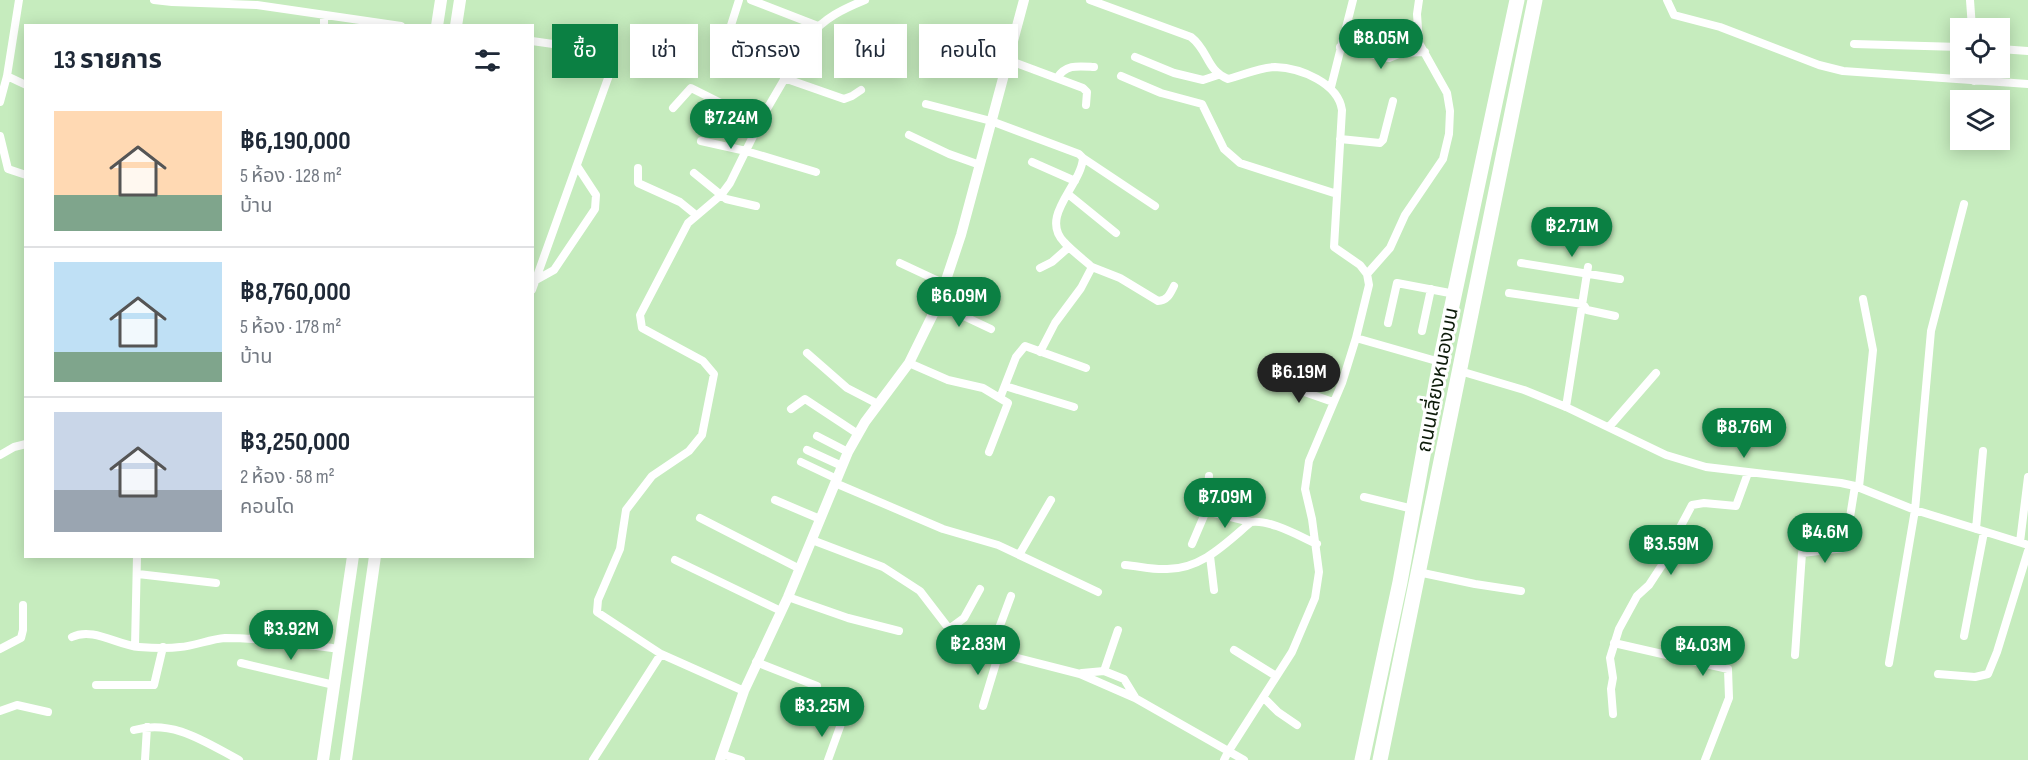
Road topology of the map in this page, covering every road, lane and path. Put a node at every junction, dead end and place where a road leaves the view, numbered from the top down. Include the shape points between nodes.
1 (19, 0) edge
2 (154, 0) edge
3 (441, 0) edge
4 (460, 0) edge
5 (739, 0) edge
6 (751, 0) edge
7 (865, 0) edge
8 (1024, 0) edge
9 (1090, 0) edge
10 (1353, 0) edge
11 (1419, 0) edge
12 (1517, 0) edge
13 (1535, 0) edge
14 (1667, 0) edge
15 (1970, 0) edge
16 (324, 15) junction
17 (1971, 18) edge
18 (324, 24) edge
19 (387, 24) edge
20 (437, 24) edge
21 (456, 24) edge
22 (731, 24) edge
23 (813, 24) edge
24 (821, 24) edge
25 (1018, 24) edge
26 (534, 40) edge
27 (1854, 44) dead end
28 (1340, 47) junction
29 (1950, 47) edge
30 (2010, 50) edge
31 (2028, 51) edge
32 (1425, 52) junction
33 (1135, 57) dead end
34 (1018, 64) edge
35 (1094, 68) dead end
36 (1218, 75) junction
37 (8, 76) junction
38 (1121, 76) dead end
39 (784, 78) joint
40 (1003, 78) edge
41 (1057, 78) junction
42 (1974, 78) edge
43 (1974, 81) junction
44 (24, 84) edge
45 (2028, 84) edge
46 (1330, 87) junction
47 (861, 90) dead end
48 (1393, 101) dead end
49 (0, 102) edge
50 (926, 104) dead end
51 (1086, 105) dead end
52 (673, 108) dead end
53 (764, 114) junction
54 (991, 121) junction
55 (909, 135) dead end
56 (0, 136) edge
57 (1340, 139) junction
58 (701, 141) dead end
59 (746, 151) junction
60 (1083, 158) junction
61 (1032, 162) dead end
62 (980, 165) junction
63 (577, 166) junction
64 (638, 168) dead end
65 (694, 172) dead end
66 (816, 172) dead end
67 (24, 174) edge
68 (1075, 181) junction
69 (1476, 193) junction
70 (721, 195) junction
71 (1068, 195) junction
72 (1337, 195) junction
73 (1495, 197) junction
74 (1964, 204) dead end
75 (756, 206) dead end
76 (1155, 206) dead end
77 (696, 215) junction
78 (1116, 233) dead end
79 (1069, 247) junction
80 (900, 263) dead end
81 (1521, 263) dead end
82 (1092, 267) junction
83 (1040, 268) dead end
84 (1588, 270) junction
85 (1367, 274) junction
86 (1620, 279) dead end
87 (536, 280) junction
88 (945, 284) junction
89 (534, 285) edge
90 (1174, 286) dead end
91 (1431, 289) junction
92 (1509, 292) dead end
93 (1455, 294) junction
94 (1863, 299) dead end
95 (938, 304) junction
96 (1583, 304) junction
97 (1615, 316) dead end
98 (1388, 323) dead end
99 (991, 329) dead end
100 (1422, 332) dead end
101 (1356, 338) junction
102 (1040, 352) junction
103 (807, 353) dead end
104 (1440, 362) junction
105 (909, 363) junction
106 (1086, 368) dead end
107 (1460, 371) junction
108 (1656, 374) dead end
109 (1273, 381) dead end
110 (1005, 386) junction
111 (1000, 398) junction
112 (1333, 402) junction
113 (878, 404) junction
114 (1566, 406) junction
115 (1074, 407) dead end
116 (791, 409) dead end
117 (1609, 427) junction
118 (858, 434) junction
119 (817, 436) dead end
120 (24, 444) edge
121 (807, 450) dead end
122 (1983, 451) dead end
123 (848, 452) junction
124 (989, 452) dead end
125 (0, 455) edge
126 (801, 462) dead end
127 (842, 466) junction
128 (1748, 473) junction
129 (1209, 476) dead end
130 (2028, 477) edge
131 (836, 481) junction
132 (1857, 487) junction
133 (1364, 497) dead end
134 (775, 500) dead end
135 (1051, 500) dead end
136 (1413, 509) junction
137 (1915, 510) junction
138 (1206, 511) junction
139 (700, 518) dead end
140 (820, 519) junction
141 (1251, 522) junction
142 (1980, 531) junction
143 (812, 540) junction
144 (1192, 544) dead end
145 (1317, 544) junction
146 (2024, 544) edge
147 (2028, 551) edge
148 (1019, 555) junction
149 (1210, 556) junction
150 (137, 558) edge
151 (353, 558) edge
152 (375, 558) edge
153 (675, 560) dead end
154 (1125, 564) dead end
155 (800, 568) junction
156 (1418, 572) junction
157 (138, 574) junction
158 (216, 583) dead end
159 (980, 589) dead end
160 (1214, 590) dead end
161 (1521, 591) dead end
162 (1098, 592) dead end
163 (1011, 596) dead end
164 (788, 597) junction
165 (22, 604) dead end
166 (781, 611) junction
167 (949, 629) junction
168 (1118, 630) dead end
169 (899, 631) dead end
170 (1964, 636) dead end
171 (72, 637) dead end
172 (1614, 643) junction
173 (135, 646) junction
174 (163, 647) junction
175 (0, 649) edge
176 (339, 649) junction
177 (1234, 650) dead end
178 (997, 653) junction
179 (661, 654) junction
180 (1795, 655) dead end
181 (756, 662) junction
182 (241, 663) dead end
183 (1889, 663) dead end
184 (1104, 671) junction
185 (1080, 674) junction
186 (1938, 674) dead end
187 (1276, 676) junction
188 (96, 685) dead end
189 (334, 685) junction
190 (818, 687) dead end
191 (744, 691) junction
192 (1263, 697) junction
193 (1135, 698) junction
194 (983, 706) dead end
195 (0, 711) edge
196 (48, 712) dead end
197 (1613, 714) dead end
198 (841, 724) dead end
199 (1298, 725) dead end
200 (147, 727) junction
201 (134, 730) dead end
202 (1226, 756) edge
203 (721, 757) edge
204 (145, 760) edge
205 (239, 760) edge
206 (323, 760) edge
207 (346, 760) edge
208 (593, 760) edge
209 (741, 760) edge
210 (828, 760) edge
211 (1244, 760) edge
212 (1362, 760) edge
213 (1380, 760) edge
214 (1705, 760) edge

1 - 37 street
2 - 16 street via 257,5
3 - 20 main road
4 - 21 main road
5 - 22 street
6 - 23 street
7 - 24 street
8 - 25 street
9 - 36 street via 1191,37 1200,44
10 - 28 street
11 - 32 street via 1419,43
12 - 69 highway, ถนนเลี่ยงหนองมน
13 - 73 highway, ถนนเลี่ยงหนองมน
14 - 43 street via 1674,15 1720,27 1819,65 1842,71
15 - 17 street
16 - 18 street
16 - 19 street
26 - 63 street via 610,55 612,67
27 - 29 street
28 - 32 street via 1389,58
28 - 46 street
30 - 31 street
32 - 85 street via 1447,93 1449,134 1443,159 1405,215 1390,248
33 - 36 street via 1203,81
34 - 41 street
35 - 41 street via 1074,65 1062,70
36 - 46 street via 1228,79 1274,67 1302,72
37 - 44 street
37 - 49 street
38 - 72 street via 1202,104 1224,148 1240,163
39 - 47 street via 843,99
39 - 53 street
40 - 54 street
41 - 51 street via 1083,88 1087,92
42 - 43 street
43 - 45 street
46 - 57 street via 1341,99
48 - 57 street via 1380,143
50 - 54 street
52 - 53 street via 691,88 723,104
53 - 59 street
54 - 60 street
54 - 62 street
55 - 62 street
56 - 67 street via 8,169
57 - 72 street
58 - 59 street
59 - 66 street
59 - 70 street
60 - 68 street
60 - 76 street
61 - 68 street
62 - 88 street
63 - 87 street
63 - 87 street via 596,195 595,209 554,270
64 - 77 street via 638,183 680,202
65 - 70 street
68 - 71 street
69 - 73 highway
69 - 93 highway, ถนนเลี่ยงหนองมน
70 - 75 street
70 - 77 street
71 - 78 street
71 - 79 street via 1056,217 1055,229
72 - 85 street via 1334,247
73 - 107 highway, ถนนเลี่ยงหนองมน
74 - 137 street via 1931,331
77 - 179 street via 688,223 640,315 642,328 703,361 714,374 702,435 688,452 652,476 626,510 620,549 598,600 597,612
79 - 82 street
79 - 83 street
80 - 88 street
81 - 84 street
82 - 90 street via 1120,278 1158,302 1170,296
82 - 102 street
84 - 86 street
84 - 96 street
85 - 101 street via 1369,285
87 - 89 street
88 - 95 street
91 - 93 street
91 - 98 street via 1397,283
91 - 100 street
92 - 96 street
93 - 104 highway, ถนนเลี่ยงหนองมน
94 - 132 street via 1873,350
95 - 99 street
95 - 105 street
96 - 97 street via 1587,310
96 - 114 street
101 - 104 street
101 - 112 street
102 - 106 street
102 - 110 street via 1025,346 1016,357
103 - 113 street via 847,388
104 - 136 highway, ถนนเลี่ยงหนองมน
105 - 111 street via 948,380 983,388
105 - 113 street
107 - 114 street
107 - 156 highway, ถนนเลี่ยงหนองมน
108 - 117 street
109 - 112 street
110 - 111 street
110 - 115 street
111 - 124 street via 1008,403
112 - 145 street via 1309,461 1305,489
113 - 118 street
114 - 117 street
116 - 118 street via 805,399
117 - 128 street via 1665,455 1706,467
118 - 123 street
119 - 123 street
120 - 125 street
121 - 127 street
122 - 142 street
123 - 127 street
126 - 131 street
127 - 131 street
128 - 132 street
128 - 172 street via 1736,506 1692,505 1664,564 1637,596
129 - 138 street
130 - 146 street
131 - 140 street
131 - 148 street via 943,529
132 - 137 street
132 - 180 street via 1845,548 1802,553
133 - 136 street
134 - 140 street
135 - 148 street
136 - 212 highway, ถนนเลี่ยงหนองมน
137 - 142 street
137 - 183 street
138 - 141 street
138 - 144 street
139 - 155 street
140 - 143 street
141 - 145 street via 1279,528
141 - 149 street
142 - 146 street
142 - 170 street
143 - 155 street
143 - 167 street via 883,567 910,584
145 - 187 street via 1319,572 1315,598 1292,652
147 - 186 street via 1992,669 1983,676
148 - 162 street
149 - 154 street via 1194,564 1166,569
149 - 160 street
150 - 157 street
151 - 176 main road
152 - 207 main road
153 - 166 street
155 - 164 street
156 - 161 street
156 - 213 highway, ถนนเลี่ยงหนองมน
157 - 158 street
157 - 173 street
159 - 167 street via 964,618
163 - 178 street via 995,639
164 - 166 street
164 - 169 street
165 - 175 street via 21,638
166 - 181 street
167 - 178 street
168 - 184 street
171 - 173 street via 80,633
172 - 197 street via 1610,658
172 - 214 street via 1728,669 1729,698
173 - 174 street
174 - 176 street via 222,638
174 - 188 street via 154,685
176 - 189 main road
177 - 187 street
178 - 185 street
178 - 194 street
179 - 191 street
179 - 208 street
181 - 190 street
181 - 191 street
182 - 189 street
184 - 185 street
184 - 193 street via 1125,678
185 - 193 street
187 - 192 street
189 - 206 main road
191 - 203 street
192 - 199 street
192 - 202 street
193 - 202 street
195 - 196 street via 17,705
198 - 210 street
200 - 201 street
200 - 204 street
200 - 205 street via 190,734
202 - 211 street
203 - 209 street

